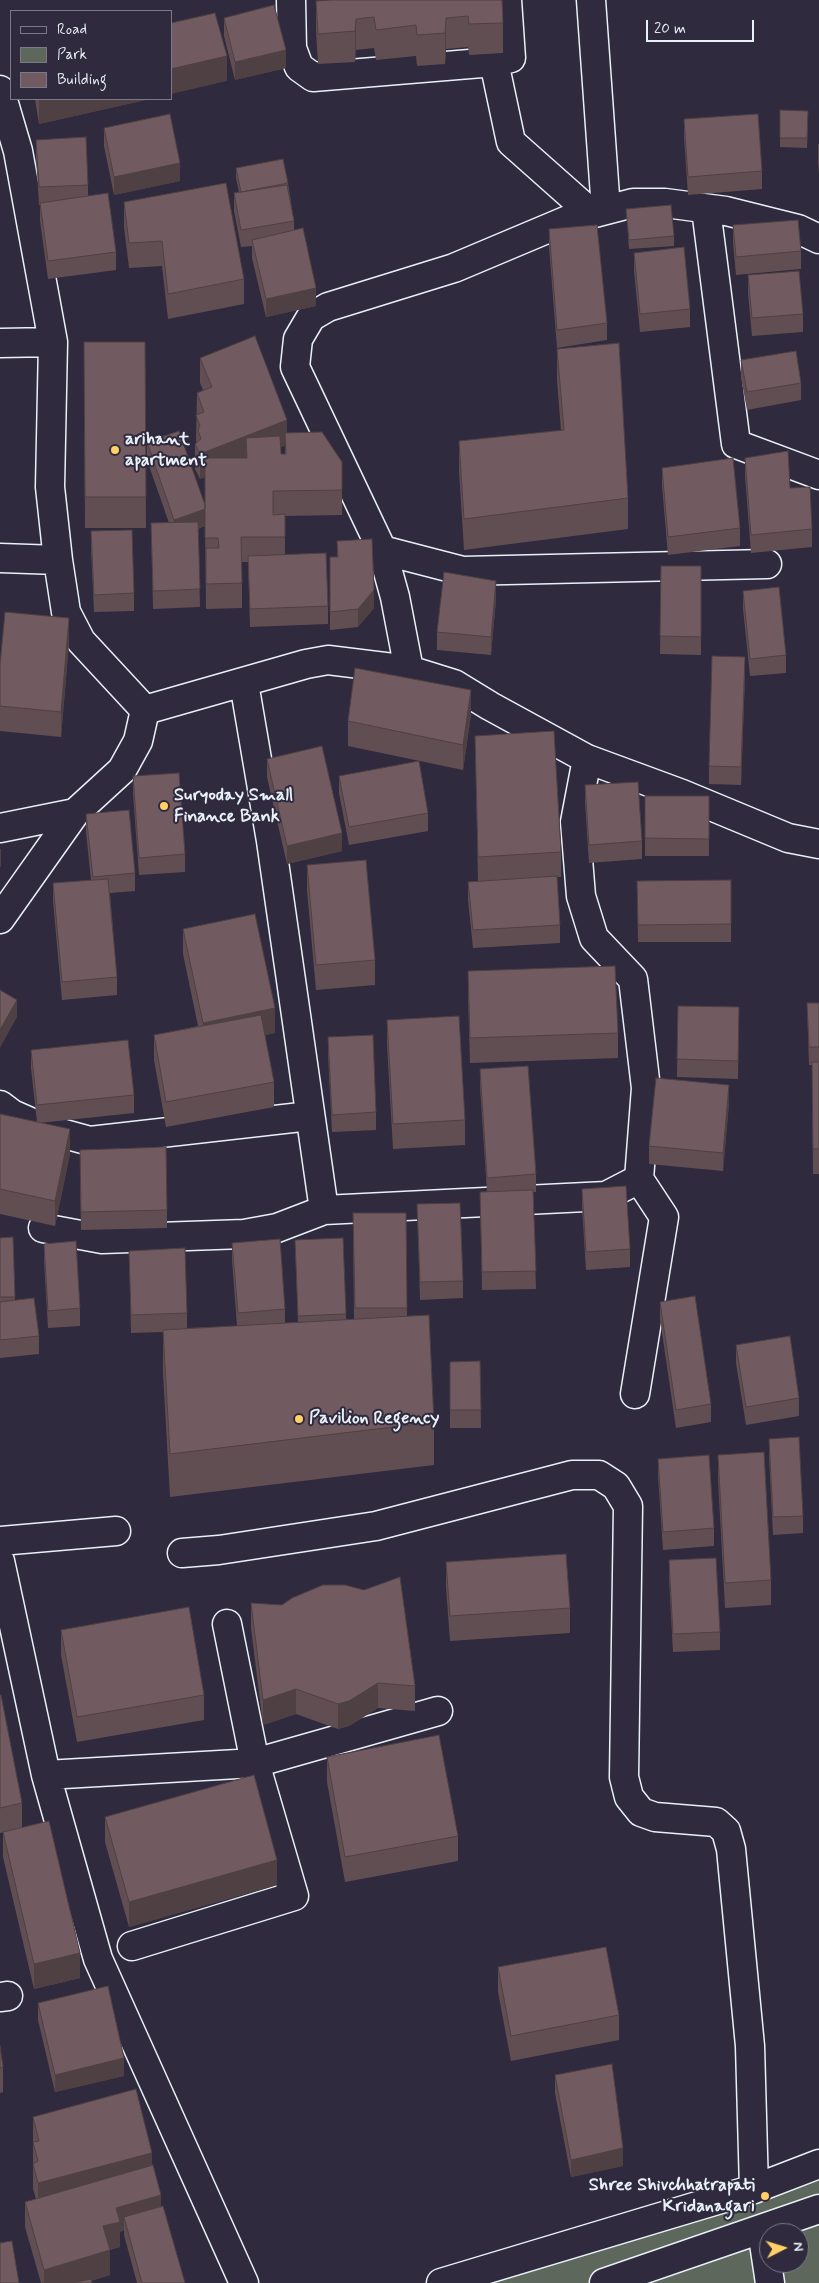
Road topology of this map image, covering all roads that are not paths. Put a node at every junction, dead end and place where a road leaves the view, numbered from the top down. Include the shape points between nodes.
1 (290, 0) edge
2 (507, 0) edge
3 (591, 0) edge
4 (494, 62) junction
5 (0, 90) edge
6 (706, 209) junction
7 (599, 212) junction
8 (819, 240) edge
9 (53, 342) junction
10 (0, 343) edge
11 (819, 475) edge
12 (382, 550) junction
13 (0, 558) edge
14 (58, 560) junction
15 (767, 564) dead end
16 (408, 670) junction
17 (244, 683) junction
18 (145, 710) junction
19 (587, 759) junction
20 (75, 813) junction
21 (0, 828) edge
22 (819, 844) edge
23 (0, 919) edge
24 (0, 1105) edge
25 (310, 1116) junction
26 (639, 1179) junction
27 (324, 1210) junction
28 (43, 1228) dead end
29 (635, 1394) dead end
30 (116, 1531) dead end
31 (0, 1542) edge
32 (182, 1554) dead end
33 (0, 1560) edge
34 (227, 1624) dead end
35 (438, 1711) dead end
36 (255, 1763) junction
37 (46, 1775) junction
38 (132, 1946) dead end
39 (819, 2164) edge
40 (754, 2189) junction
41 (819, 2209) edge
42 (781, 2223) edge
43 (759, 2231) edge
44 (244, 2283) edge
45 (441, 2283) edge
46 (604, 2283) edge

1 - 4 street via 292,48 299,67 313,77
2 - 4 street via 511,58
3 - 7 street
4 - 7 street via 511,142
5 - 9 street via 18,151
6 - 7 street via 665,203 633,203
6 - 8 street via 798,229
6 - 11 street via 736,444
7 - 12 street via 568,220 454,268 328,306 311,317 298,340 295,367
9 - 10 street
9 - 14 street via 50,487
12 - 15 street via 463,572
12 - 16 street via 395,597
13 - 14 street
14 - 18 street via 66,612 80,642
16 - 17 street via 328,660
16 - 19 street via 454,684
17 - 18 street
17 - 25 street via 271,841
18 - 20 street via 138,741 122,770
19 - 22 street via 788,838
19 - 26 street via 575,822 582,896 594,938 633,979 646,1088
20 - 21 street
20 - 23 street
24 - 25 street via 46,1129 90,1141
25 - 27 street
26 - 27 street via 606,1196
26 - 29 street via 664,1218
27 - 28 street via 277,1228 244,1234 102,1239
30 - 31 street
32 - 40 street via 376,1526 572,1476 599,1475 616,1486 628,1506 624,1777 629,1798 641,1812 655,1817 716,1822 726,1831 731,1849 750,2046
33 - 37 street
34 - 36 street
35 - 36 street
36 - 37 street
36 - 38 street via 294,1896
37 - 44 street via 47,1832 98,1958
39 - 40 street
40 - 45 street
41 - 42 street
43 - 46 street

